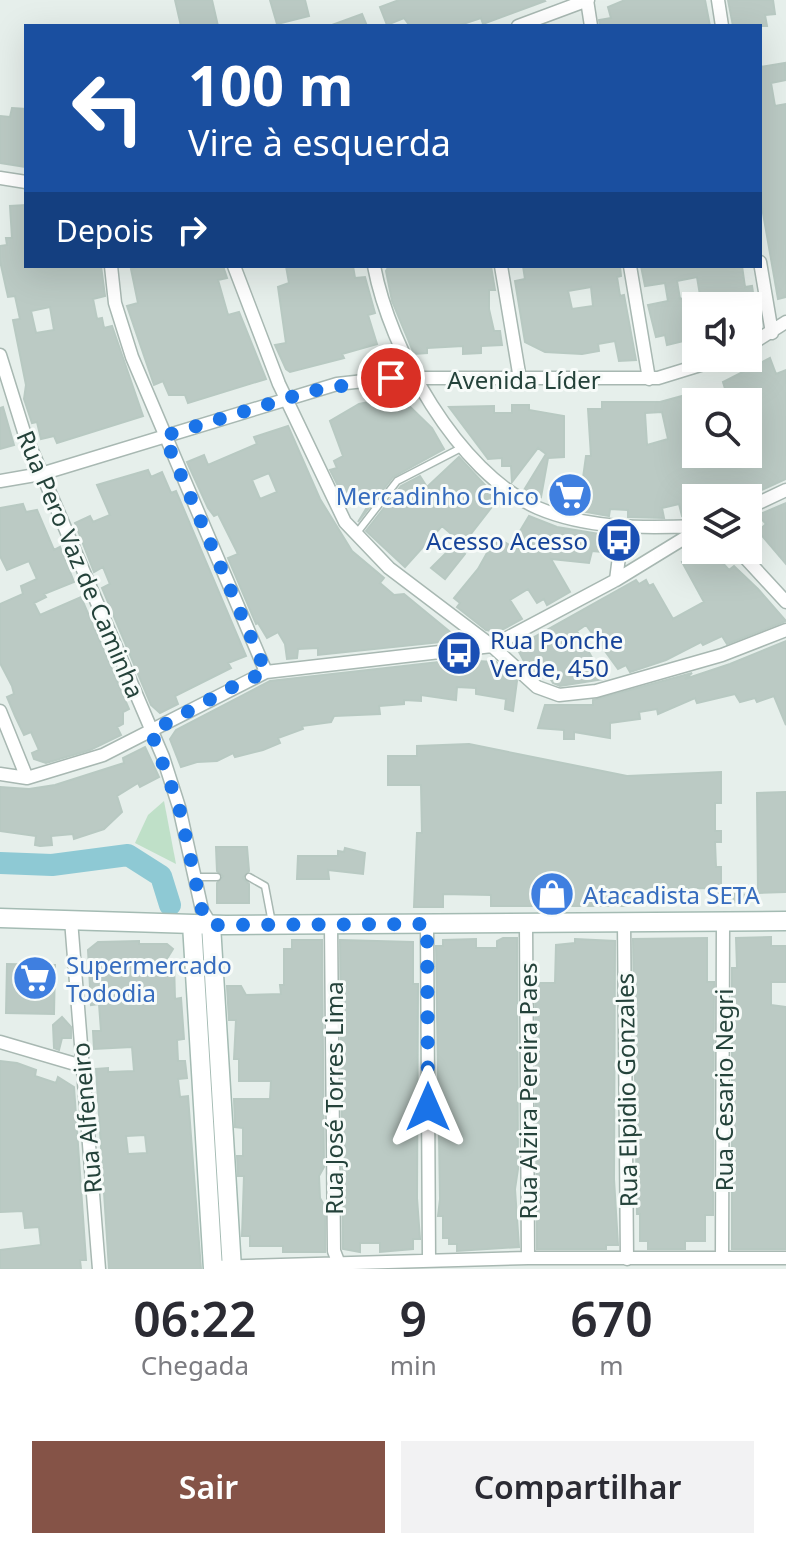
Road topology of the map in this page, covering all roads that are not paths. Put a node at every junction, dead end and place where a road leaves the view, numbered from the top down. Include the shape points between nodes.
1 (588, 0) edge
2 (718, 0) edge
3 (523, 24) edge
4 (591, 24) edge
5 (722, 24) edge
6 (0, 178) edge
7 (24, 182) edge
8 (111, 268) edge
9 (235, 268) edge
10 (374, 268) edge
11 (501, 268) edge
12 (630, 268) edge
13 (761, 268) edge
14 (786, 322) edge
15 (772, 333) junction
16 (762, 338) edge
17 (0, 355) edge
18 (683, 372) edge
19 (416, 379) junction
20 (520, 379) junction
21 (649, 379) junction
22 (286, 398) junction
23 (164, 436) junction
24 (464, 446) junction
25 (41, 474) junction
26 (0, 481) edge
27 (786, 490) edge
28 (762, 501) edge
29 (612, 526) junction
30 (682, 528) edge
31 (356, 534) junction
32 (682, 538) edge
33 (751, 564) edge
34 (616, 580) junction
35 (786, 602) edge
36 (786, 630) edge
37 (492, 646) junction
38 (266, 672) junction
39 (0, 711) edge
40 (151, 732) junction
41 (0, 774) edge
42 (27, 778) junction
43 (195, 877) junction
44 (217, 877) dead end
45 (249, 877) dead end
46 (0, 918) edge
47 (71, 920) junction
48 (202, 920) junction
49 (723, 921) junction
50 (786, 921) edge
51 (624, 922) junction
52 (526, 923) junction
53 (427, 924) junction
54 (273, 925) junction
55 (331, 925) junction
56 (0, 1042) edge
57 (82, 1066) junction
58 (528, 1258) junction
59 (722, 1258) junction
60 (786, 1258) edge
61 (627, 1259) junction
62 (429, 1260) junction
63 (451, 1264) edge
64 (340, 1266) edge
65 (223, 1268) edge
66 (99, 1269) edge

1 - 3 street
1 - 4 street
2 - 5 street
6 - 7 street
8 - 23 street via 120,322
9 - 22 street
10 - 19 street via 386,315
11 - 20 street
12 - 21 street
13 - 15 street
14 - 15 street
15 - 16 street
17 - 25 street, Rua Pero Vaz de Caminha
18 - 21 street, Avenida Líder
19 - 20 street, Avenida Líder
19 - 22 street, Avenida Líder via 358,380
19 - 24 street
20 - 21 street, Avenida Líder
22 - 23 street, Avenida Líder
22 - 31 street via 336,506
23 - 25 street, Avenida Líder
23 - 38 street
24 - 29 street via 491,478 540,509
24 - 31 lane via 397,481
25 - 26 street, Avenida Líder
25 - 40 street, Rua Pero Vaz de Caminha
27 - 28 street
29 - 30 street
29 - 34 street via 620,549
31 - 37 street via 389,568
32 - 34 street
33 - 35 street
34 - 37 street
36 - 37 street via 722,655 574,695 537,687
37 - 38 street
38 - 40 street
39 - 42 street
40 - 42 street via 74,766
40 - 43 street, Rua Pero Vaz de Caminha via 179,807
41 - 42 street
43 - 44 lane
43 - 48 street, Rua Pero Vaz de Caminha
45 - 54 lane via 265,886
46 - 47 street
47 - 48 street
47 - 57 street, Rua Alfeneiro
48 - 54 street
48 - 65 street
49 - 50 street
49 - 51 street
49 - 59 street, Rua Cesario Negri
51 - 52 street
51 - 61 street, Rua Elpidio Gonzales
52 - 53 street
52 - 58 street, Rua Alzira Pereira Paes
53 - 55 street
53 - 62 street
54 - 55 street
55 - 64 street, Rua José Torres Lima via 334,1251
56 - 57 street
57 - 66 street, Rua Alfeneiro
58 - 61 street
58 - 63 street
59 - 60 street
59 - 61 street
62 - 63 street
62 - 64 street
64 - 65 street

